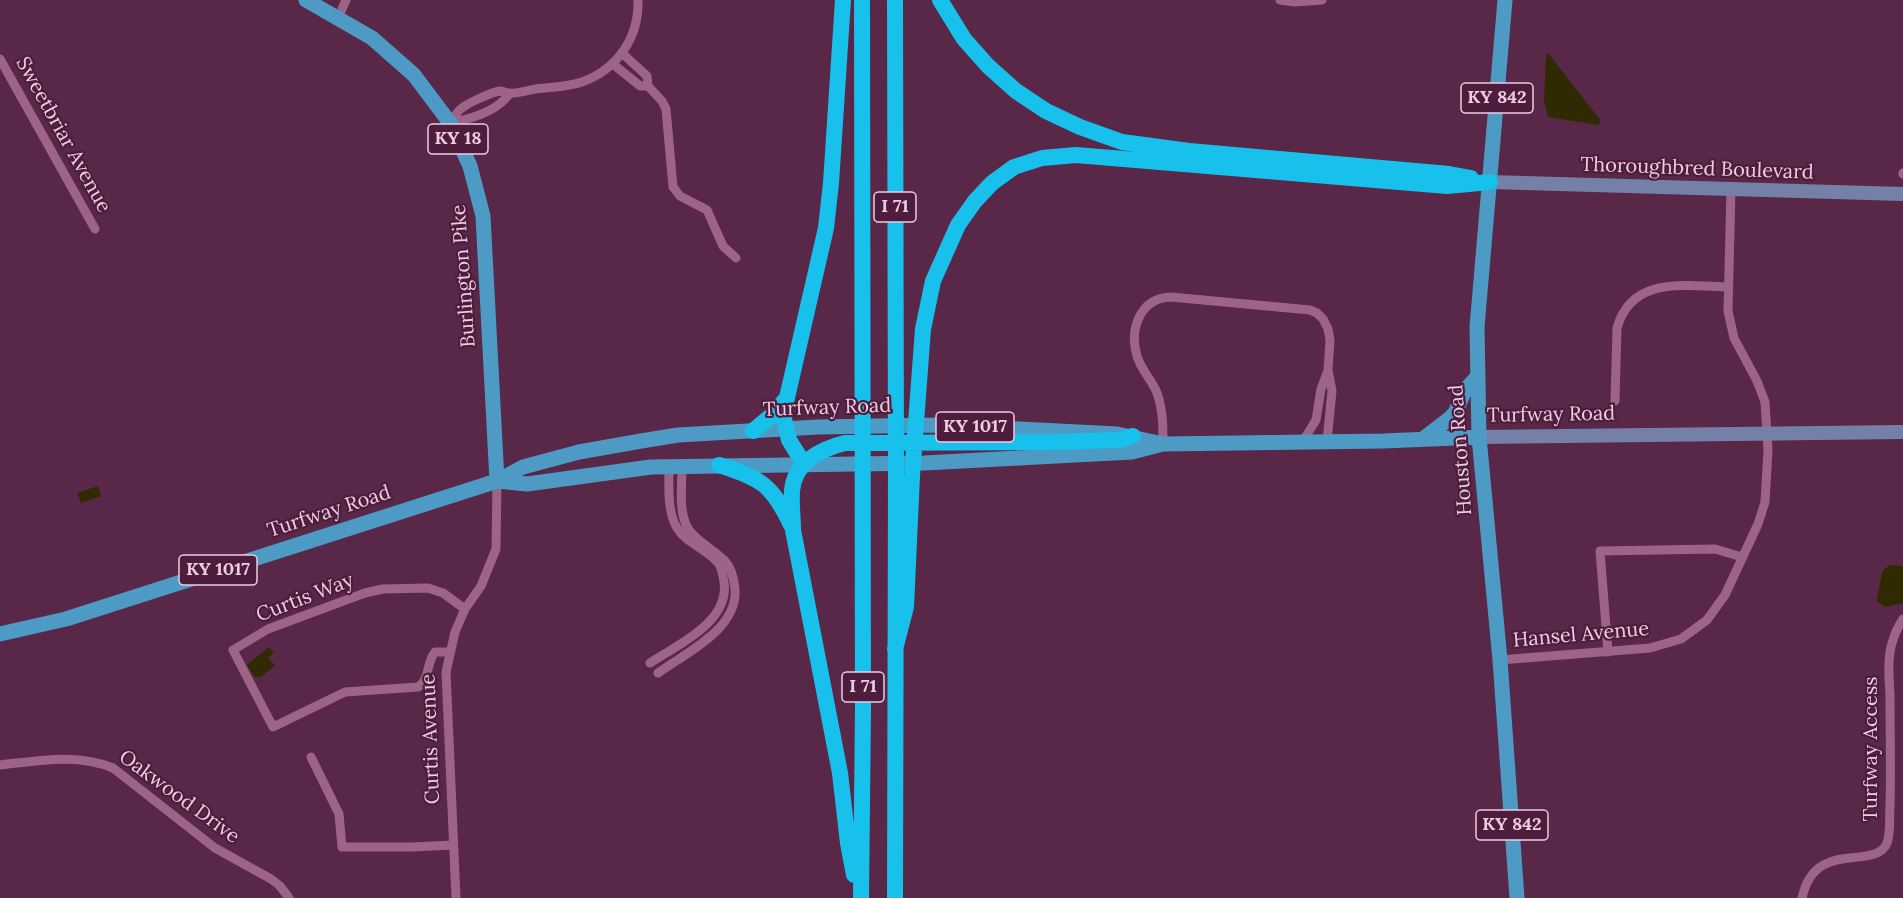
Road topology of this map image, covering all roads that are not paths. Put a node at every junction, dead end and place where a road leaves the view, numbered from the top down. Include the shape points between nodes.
1 (306, 0) edge
2 (346, 0) edge
3 (638, 0) edge
4 (843, 0) edge
5 (862, 0) edge
6 (895, 0) edge
7 (940, 0) edge
8 (1280, 0) edge
9 (1322, 0) edge
10 (1505, 0) edge
11 (338, 18) junction
12 (623, 54) junction
13 (0, 59) edge
14 (613, 64) junction
15 (648, 86) junction
16 (450, 123) junction
17 (1490, 182) junction
18 (1731, 189) junction
19 (1903, 194) edge
20 (95, 229) dead end
21 (736, 258) dead end
22 (1728, 287) junction
23 (1328, 370) junction
24 (1477, 377) junction
25 (788, 397) junction
26 (1615, 401) dead end
27 (785, 429) junction
28 (753, 431) junction
29 (1903, 432) edge
30 (1767, 433) junction
31 (1133, 436) junction
32 (1479, 436) junction
33 (1422, 439) junction
34 (1303, 441) junction
35 (1327, 441) junction
36 (1164, 444) junction
37 (804, 464) junction
38 (719, 465) junction
39 (676, 467) junction
40 (904, 475) junction
41 (498, 481) junction
42 (793, 530) junction
43 (1742, 557) junction
44 (465, 609) junction
45 (1903, 619) edge
46 (0, 634) edge
47 (1608, 651) junction
48 (449, 652) junction
49 (1500, 660) junction
50 (650, 663) dead end
51 (658, 672) dead end
52 (311, 757) dead end
53 (0, 765) edge
54 (453, 844) junction
55 (289, 898) edge
56 (456, 898) edge
57 (860, 898) edge
58 (895, 898) edge
59 (1517, 898) edge
60 (1802, 898) edge

1 - 11 main road, Burlington Pike / KY 18
2 - 11 street
3 - 12 street via 637,19
4 - 25 highway via 826,228
5 - 57 highway, I 71 via 864,707
6 - 40 highway, I 71 via 896,415
7 - 17 highway via 964,39 1016,91 1046,111 1122,142 1449,174
8 - 9 street
10 - 17 main road, Houston Road / KY 842
11 - 16 main road, Burlington Pike / KY 18 via 372,38 401,62 427,89
12 - 14 street
12 - 15 street via 647,76
13 - 20 street, Sweetbriar Avenue
14 - 15 street via 640,86
14 - 16 street via 581,82 510,93 504,102 467,120
15 - 21 street via 666,109 673,187 680,196 707,210 723,246
16 - 41 main road, Burlington Pike / KY 18 via 470,166 483,216
17 - 18 main road, Thoroughbred Boulevard
17 - 24 main road, Houston Road / KY 842 via 1477,327
17 - 40 highway via 1447,186 1076,154 1042,158 1014,167 975,201 958,225 933,281
18 - 19 main road, Thoroughbred Boulevard
18 - 22 street, Hansel Avenue
22 - 26 street via 1661,287 1633,300 1617,328
22 - 30 street, Hansel Avenue via 1734,338 1762,393
23 - 34 street via 1317,420
23 - 35 street via 1332,391
23 - 36 street via 1328,329 1317,313 1160,297 1140,315 1135,344 1137,357 1161,406
24 - 32 main road, Houston Road / KY 842
24 - 33 main road via 1465,390 1455,413
25 - 27 highway via 783,415
25 - 28 highway
27 - 28 main road, Turfway Road / KY 1017
27 - 31 main road, Turfway Road / KY 1017 via 941,425
27 - 37 highway
28 - 41 main road, Turfway Road / KY 1017 via 678,435 579,452 523,467
29 - 30 main road, Turfway Road / KY 1017
30 - 32 main road, Turfway Road / KY 1017
30 - 43 street, Hansel Avenue via 1766,502
31 - 36 main road, Turfway Road / KY 1017
31 - 37 highway via 1056,442 845,443 829,447
32 - 33 main road, Turfway Road / KY 1017
32 - 49 main road, Houston Road / KY 842
33 - 35 main road, Turfway Road / KY 1017
34 - 35 main road, Turfway Road / KY 1017
34 - 36 main road, Turfway Road / KY 1017
36 - 37 main road, Turfway Road / KY 1017 via 1132,452 924,463
37 - 38 main road, Turfway Road / KY 1017
37 - 42 highway via 792,490
38 - 39 main road, Turfway Road / KY 1017
38 - 42 highway via 762,482
39 - 41 main road, Turfway Road / KY 1017 via 527,484
39 - 50 street via 669,500 677,528 719,565 724,595 707,625
39 - 51 street via 684,521 727,564 736,597 733,610 717,632
40 - 58 highway, I 71 via 906,607 895,649
41 - 44 street, Curtis Avenue via 496,549 481,586
41 - 46 main road, Turfway Road / KY 1017 via 66,619
42 - 57 highway
43 - 47 street, Hansel Avenue via 1725,595 1700,627 1663,645
43 - 47 street via 1715,549 1600,551
44 - 48 street, Curtis Avenue
44 - 48 street, Curtis Way via 428,588 383,589 268,629 233,650 273,727 345,692 418,687 426,679 435,652
45 - 60 street, Turfway Access via 1892,641 1889,667 1887,842 1872,856 1825,863 1809,879
47 - 49 street, Hansel Avenue
48 - 54 street, Curtis Avenue via 445,690
49 - 59 main road, Houston Road / KY 842
52 - 54 street via 339,814 342,847
53 - 55 street, Oakwood Drive via 73,759 113,768 215,848 271,879
54 - 56 street, Curtis Avenue

